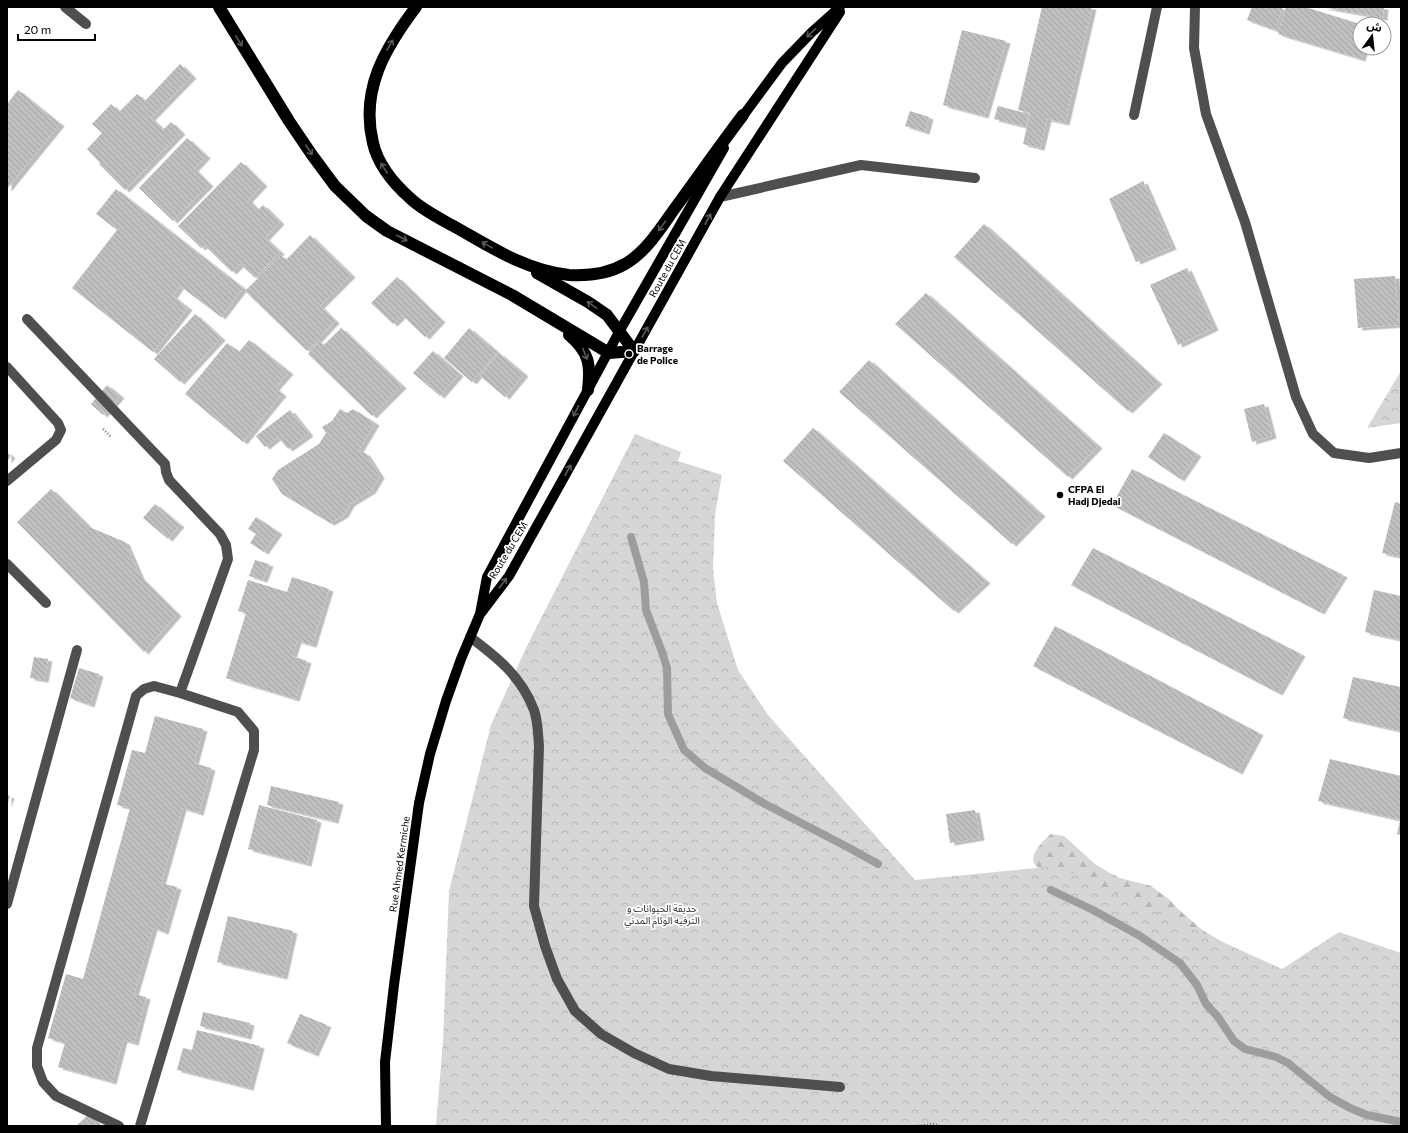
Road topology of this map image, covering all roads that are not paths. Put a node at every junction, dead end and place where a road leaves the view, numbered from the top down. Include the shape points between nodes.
1 (65, 7) edge
2 (219, 7) edge
3 (416, 7) edge
4 (841, 7) edge
5 (1158, 7) edge
6 (1195, 7) edge
7 (86, 24) dead end
8 (743, 115) junction
9 (1134, 115) dead end
10 (975, 178) dead end
11 (720, 197) junction
12 (506, 256) junction
13 (512, 295) junction
14 (26, 319) dead end
15 (619, 332) junction
16 (634, 351) junction
17 (609, 353) junction
18 (7, 367) edge
19 (588, 390) junction
20 (1401, 453) edge
21 (7, 481) edge
22 (7, 564) edge
23 (46, 603) dead end
24 (480, 614) junction
25 (470, 637) junction
26 (77, 650) dead end
27 (180, 693) junction
28 (7, 904) edge
29 (840, 1087) dead end
30 (119, 1126) edge
31 (140, 1126) edge
32 (385, 1126) edge

1 - 7 street
2 -> 13 highway via 289,121 335,186 366,216 387,231
12 -> 3 highway via 412,200 382,167 373,145 369,121 370,98 376,75 386,51
4 -> 8 main road, Route du CEM via 782,63
4 - 11 main road, Route du CEM
5 - 9 street
6 - 20 street via 1194,48 1206,114 1245,222 1296,396 1313,434 1334,453 1369,458
8 -> 12 highway via 658,231 642,251 627,263 611,271 593,275 569,274 546,270
8 - 15 main road, Route du CEM
10 - 11 street via 861,165
16 -> 11 main road, Route du CEM
15 -> 12 highway via 606,315 588,302
13 - 17 highway
13 -> 19 highway via 565,331 583,349 590,372
14 - 27 street via 165,464 169,480 220,534 226,545 228,558
15 - 16 highway
15 - 17 main road, Route du CEM
16 - 17 highway
24 -> 16 main road, Route du CEM via 509,576
17 - 19 main road, Route du CEM
18 - 21 street via 58,423 61,430 56,440
19 -> 24 main road, Route du CEM via 487,577
22 - 23 street
24 - 25 main road, Rue Ahmed Kermiche
25 - 29 street via 514,675 534,710 539,746 534,906 557,979 575,1011 601,1034 669,1069 711,1076
25 - 32 main road, Rue Ahmed Kermiche via 430,754 419,803 385,1062
26 - 28 street
27 - 30 street via 154,686 144,689 136,696 37,1048 37,1066 43,1082 56,1096
27 - 31 street via 238,712 254,731 254,750

